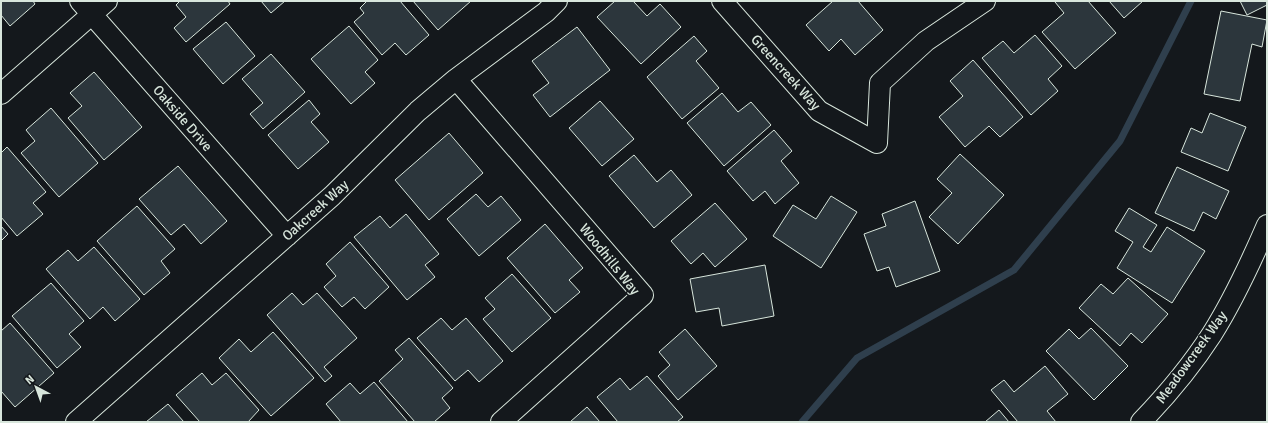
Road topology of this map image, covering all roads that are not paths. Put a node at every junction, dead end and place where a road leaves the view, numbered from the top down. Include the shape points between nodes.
1 (106, 1) edge
2 (557, 1) edge
3 (722, 1) edge
4 (985, 1) edge
5 (86, 8) edge
6 (456, 78) junction
7 (1, 94) edge
8 (1267, 224) edge
9 (287, 236) junction
10 (76, 422) edge
11 (501, 422) edge
12 (1141, 422) edge

1 - 5 street
2 - 6 street, Oakcreek Way via 546,12
3 - 4 street, Greencreek Way via 819,111 877,143 880,83 926,41
5 - 7 street
5 - 9 street, Oakside Drive
6 - 9 street, Oakcreek Way
6 - 11 street, Woodhills Way via 643,295
8 - 12 street, Meadowcreek Way via 1251,262 1212,334 1184,372
9 - 10 street, Oakcreek Way

